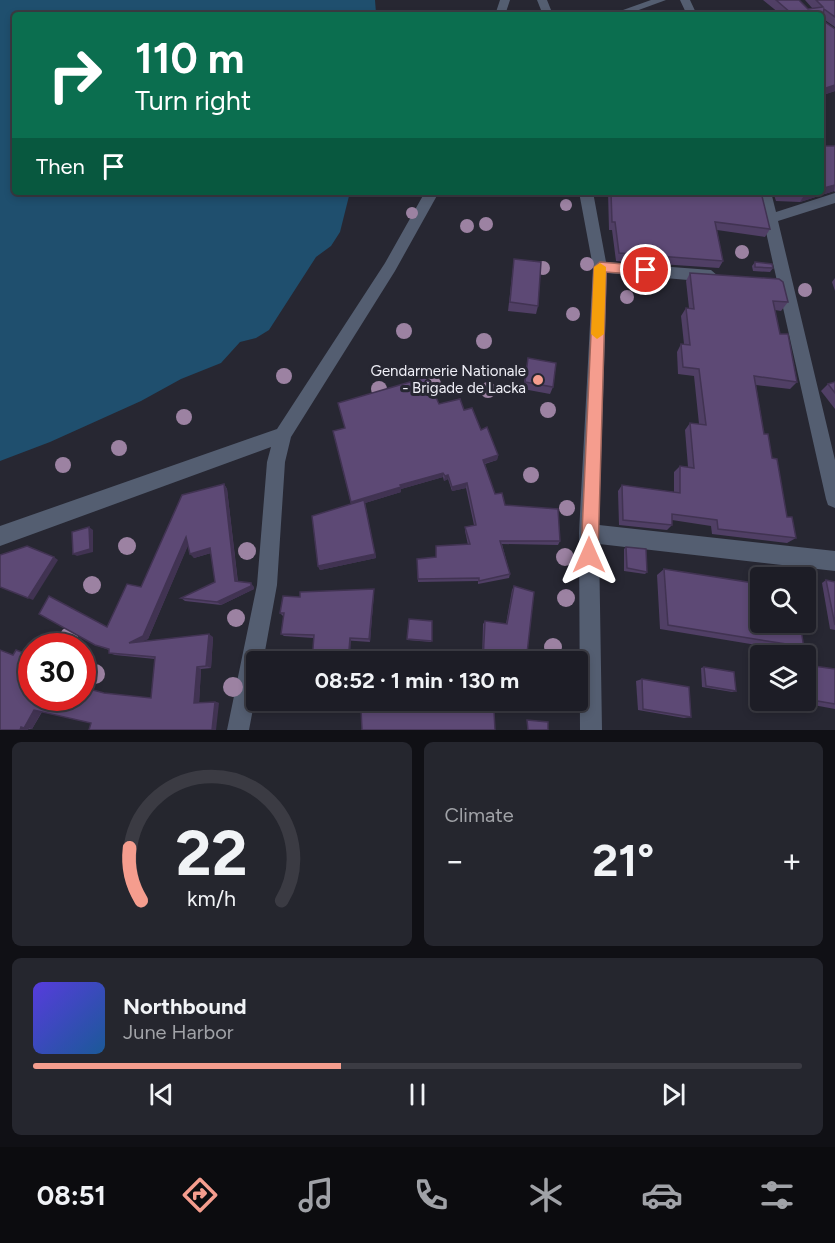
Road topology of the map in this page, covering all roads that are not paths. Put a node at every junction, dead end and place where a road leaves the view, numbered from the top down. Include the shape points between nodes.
1 (662, 0) edge
2 (624, 12) edge
3 (430, 195) edge
4 (587, 195) edge
5 (765, 195) edge
6 (835, 198) edge
7 (769, 219) junction
8 (600, 267) junction
9 (726, 277) edge
10 (283, 435) junction
11 (835, 499) edge
12 (589, 533) junction
13 (0, 536) edge
14 (835, 561) edge
15 (238, 730) edge
16 (591, 730) edge

1 - 2 street
3 - 10 street via 390,267
4 - 8 street
5 - 7 street
6 - 7 street
7 - 11 street via 778,281
8 - 9 street
8 - 12 street
10 - 13 street
10 - 15 street via 276,462 267,585
12 - 14 street
12 - 16 street

